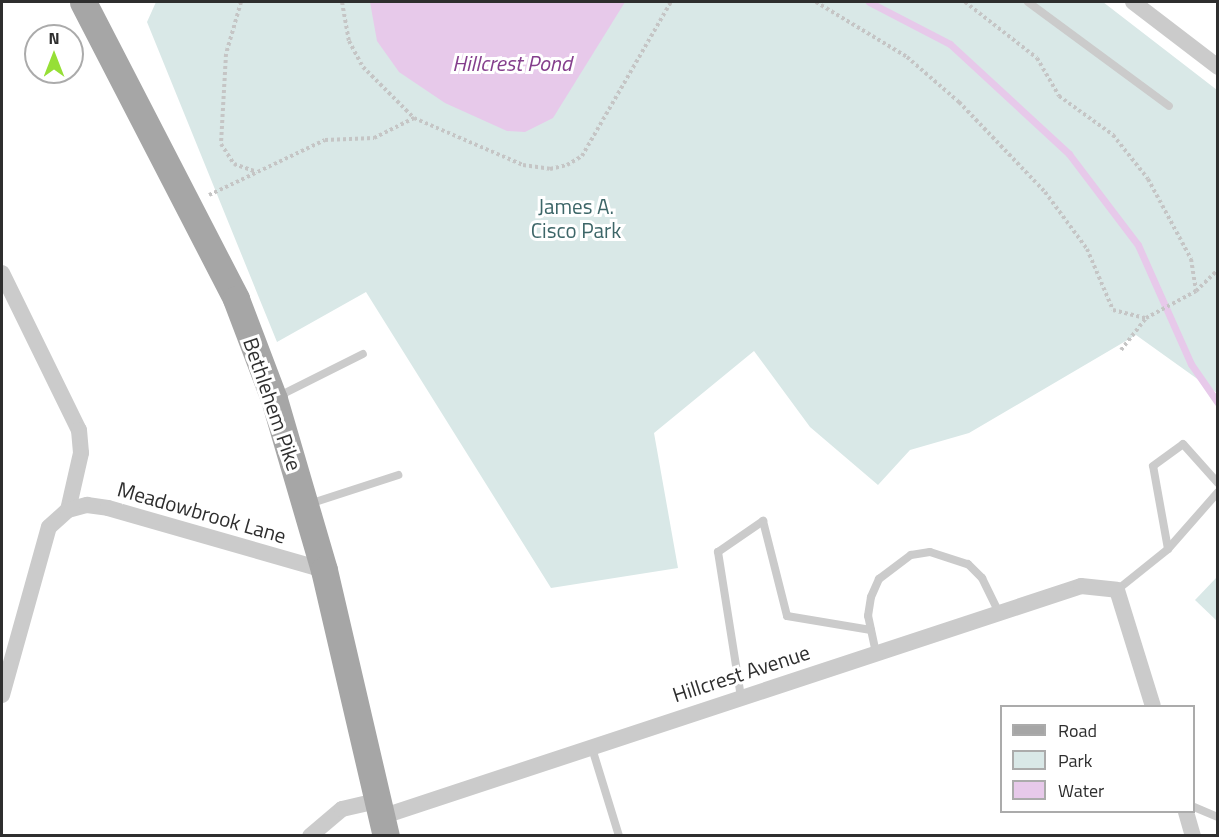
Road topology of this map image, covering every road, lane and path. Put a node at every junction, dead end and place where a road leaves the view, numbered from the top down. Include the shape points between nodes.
1 (83, 2) edge
2 (241, 2) edge
3 (342, 2) edge
4 (671, 2) edge
5 (816, 2) edge
6 (965, 2) edge
7 (1028, 2) edge
8 (1133, 2) edge
9 (1218, 67) edge
10 (1169, 106) dead end
11 (414, 118) junction
12 (258, 172) junction
13 (206, 197) dead end
14 (1218, 270) edge
15 (2, 273) edge
16 (1196, 291) junction
17 (1146, 318) junction
18 (1121, 350) dead end
19 (363, 354) dead end
20 (274, 399) junction
21 (398, 475) dead end
22 (1218, 483) edge
23 (1218, 492) edge
24 (306, 505) junction
25 (68, 510) junction
26 (1168, 549) junction
27 (324, 570) junction
28 (1117, 591) junction
29 (999, 613) junction
30 (871, 630) junction
31 (876, 653) junction
32 (2, 694) edge
33 (741, 697) junction
34 (1153, 705) edge
35 (591, 745) junction
36 (1195, 807) edge
37 (1186, 813) edge
38 (1218, 817) edge
39 (381, 818) edge
40 (310, 836) edge
41 (619, 836) edge
42 (1193, 836) edge

1 - 20 main road, Bethlehem Pike via 236,299
2 - 12 path via 226,54 221,144 234,164
3 - 11 path via 349,41 363,67
4 - 11 path via 582,156 567,165 523,165
5 - 17 path via 907,57 959,102 1066,220 1087,249 1113,310
6 - 16 path via 1037,58 1059,96 1120,144 1148,179 1191,259
7 - 10 lane
8 - 9 street
11 - 12 path via 374,138 325,140
12 - 13 path
14 - 16 path
15 - 25 street via 79,430 81,453
16 - 17 path
17 - 18 path
19 - 20 lane
20 - 24 main road, Bethlehem Pike
21 - 24 lane
22 - 26 lane via 1183,444 1153,466
23 - 26 lane
24 - 27 main road, Bethlehem Pike
25 - 27 street, Meadowbrook Lane via 87,505 108,508
25 - 32 street via 49,527
26 - 28 lane
27 - 39 main road, Bethlehem Pike
28 - 29 street, Hillcrest Avenue via 1081,586
28 - 34 street
29 - 30 lane via 982,578 968,564 930,552 911,555 879,579 871,597
29 - 31 street, Hillcrest Avenue
30 - 31 lane
30 - 33 lane via 787,615 763,521 718,552
31 - 33 street, Hillcrest Avenue
33 - 35 street, Hillcrest Avenue
35 - 39 street, Hillcrest Avenue
35 - 41 lane
36 - 38 lane
37 - 42 street
39 - 40 street, Hillcrest Avenue via 342,809

